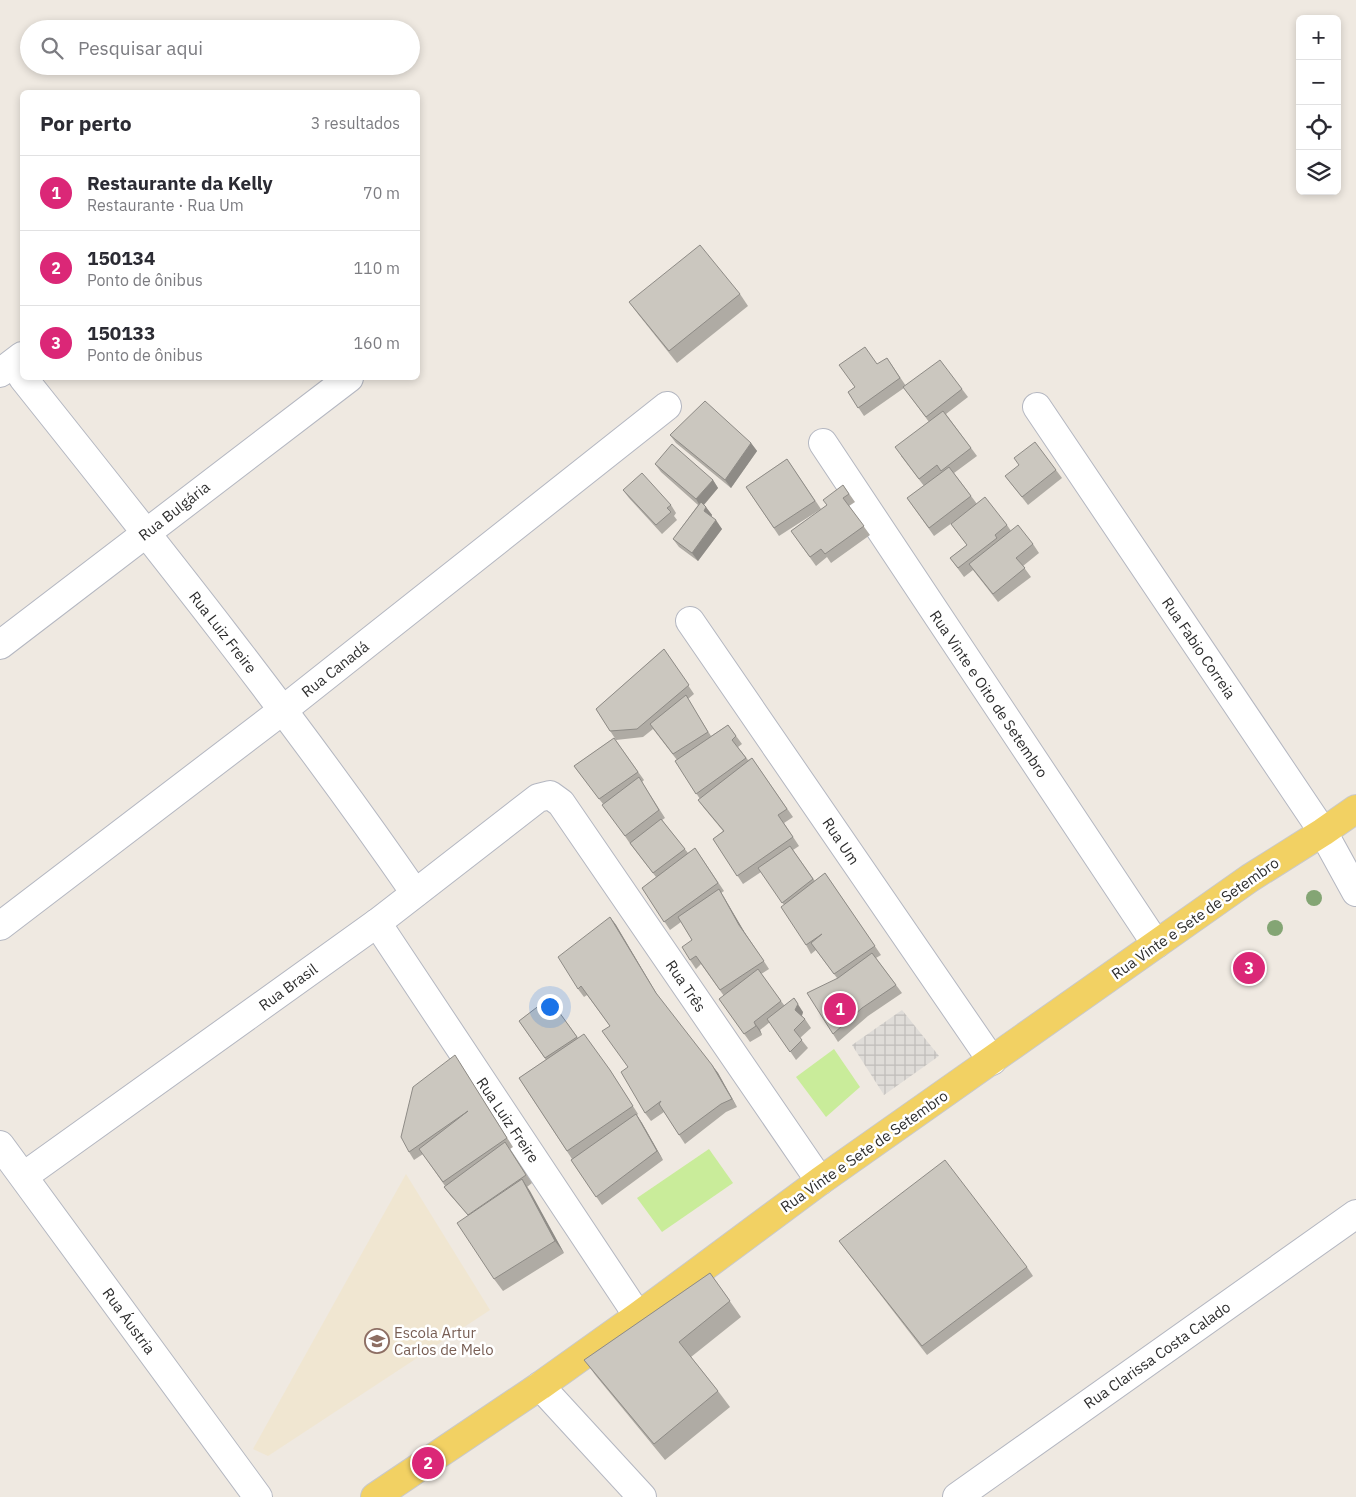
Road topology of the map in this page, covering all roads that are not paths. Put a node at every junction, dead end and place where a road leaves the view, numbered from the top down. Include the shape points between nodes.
1 (24, 380) edge
2 (346, 380) edge
3 (667, 406) dead end
4 (1037, 407) dead end
5 (823, 443) dead end
6 (146, 533) junction
7 (690, 621) dead end
8 (0, 646) edge
9 (283, 710) junction
10 (550, 795) joint
11 (1356, 809) edge
12 (1323, 832) junction
13 (1354, 881) edge
14 (415, 892) junction
15 (377, 924) junction
16 (0, 926) edge
17 (1156, 944) junction
18 (992, 1061) junction
19 (0, 1145) edge
20 (24, 1176) junction
21 (820, 1181) junction
22 (1356, 1214) edge
23 (638, 1316) junction
24 (540, 1386) junction
25 (258, 1497) edge
26 (375, 1497) edge
27 (642, 1497) edge
28 (957, 1497) edge

1 - 6 street, Rua Luiz Freire
2 - 6 street, Rua Bulgária
3 - 9 street, Rua Canadá
4 - 12 street, Rua Fabio Correia
5 - 17 street, Rua Vinte e Oito de Setembro
6 - 8 street, Rua Bulgária
6 - 9 street, Rua Luiz Freire
7 - 18 street, Rua Um
9 - 14 street, Rua Luiz Freire
9 - 16 street, Rua Canadá
10 - 14 street, Rua Brasil via 538,798
10 - 21 street, Rua Três via 561,803
11 - 12 main road, Rua Vinte e Sete de Setembro
12 - 13 street, Rua Fabio Correia
12 - 17 main road, Rua Vinte e Sete de Setembro
14 - 15 street, Rua Brasil
15 - 20 street, Rua Brasil
15 - 23 street, Rua Luiz Freire
17 - 18 main road, Rua Vinte e Sete de Setembro
18 - 21 main road, Rua Vinte e Sete de Setembro
19 - 20 street, Rua Áustria
20 - 25 street, Rua Áustria
21 - 23 main road, Rua Vinte e Sete de Setembro
22 - 28 street, Rua Clarissa Costa Calado
23 - 24 main road, Rua Vinte e Sete de Setembro
24 - 26 main road, Rua Vinte e Sete de Setembro
24 - 27 street

